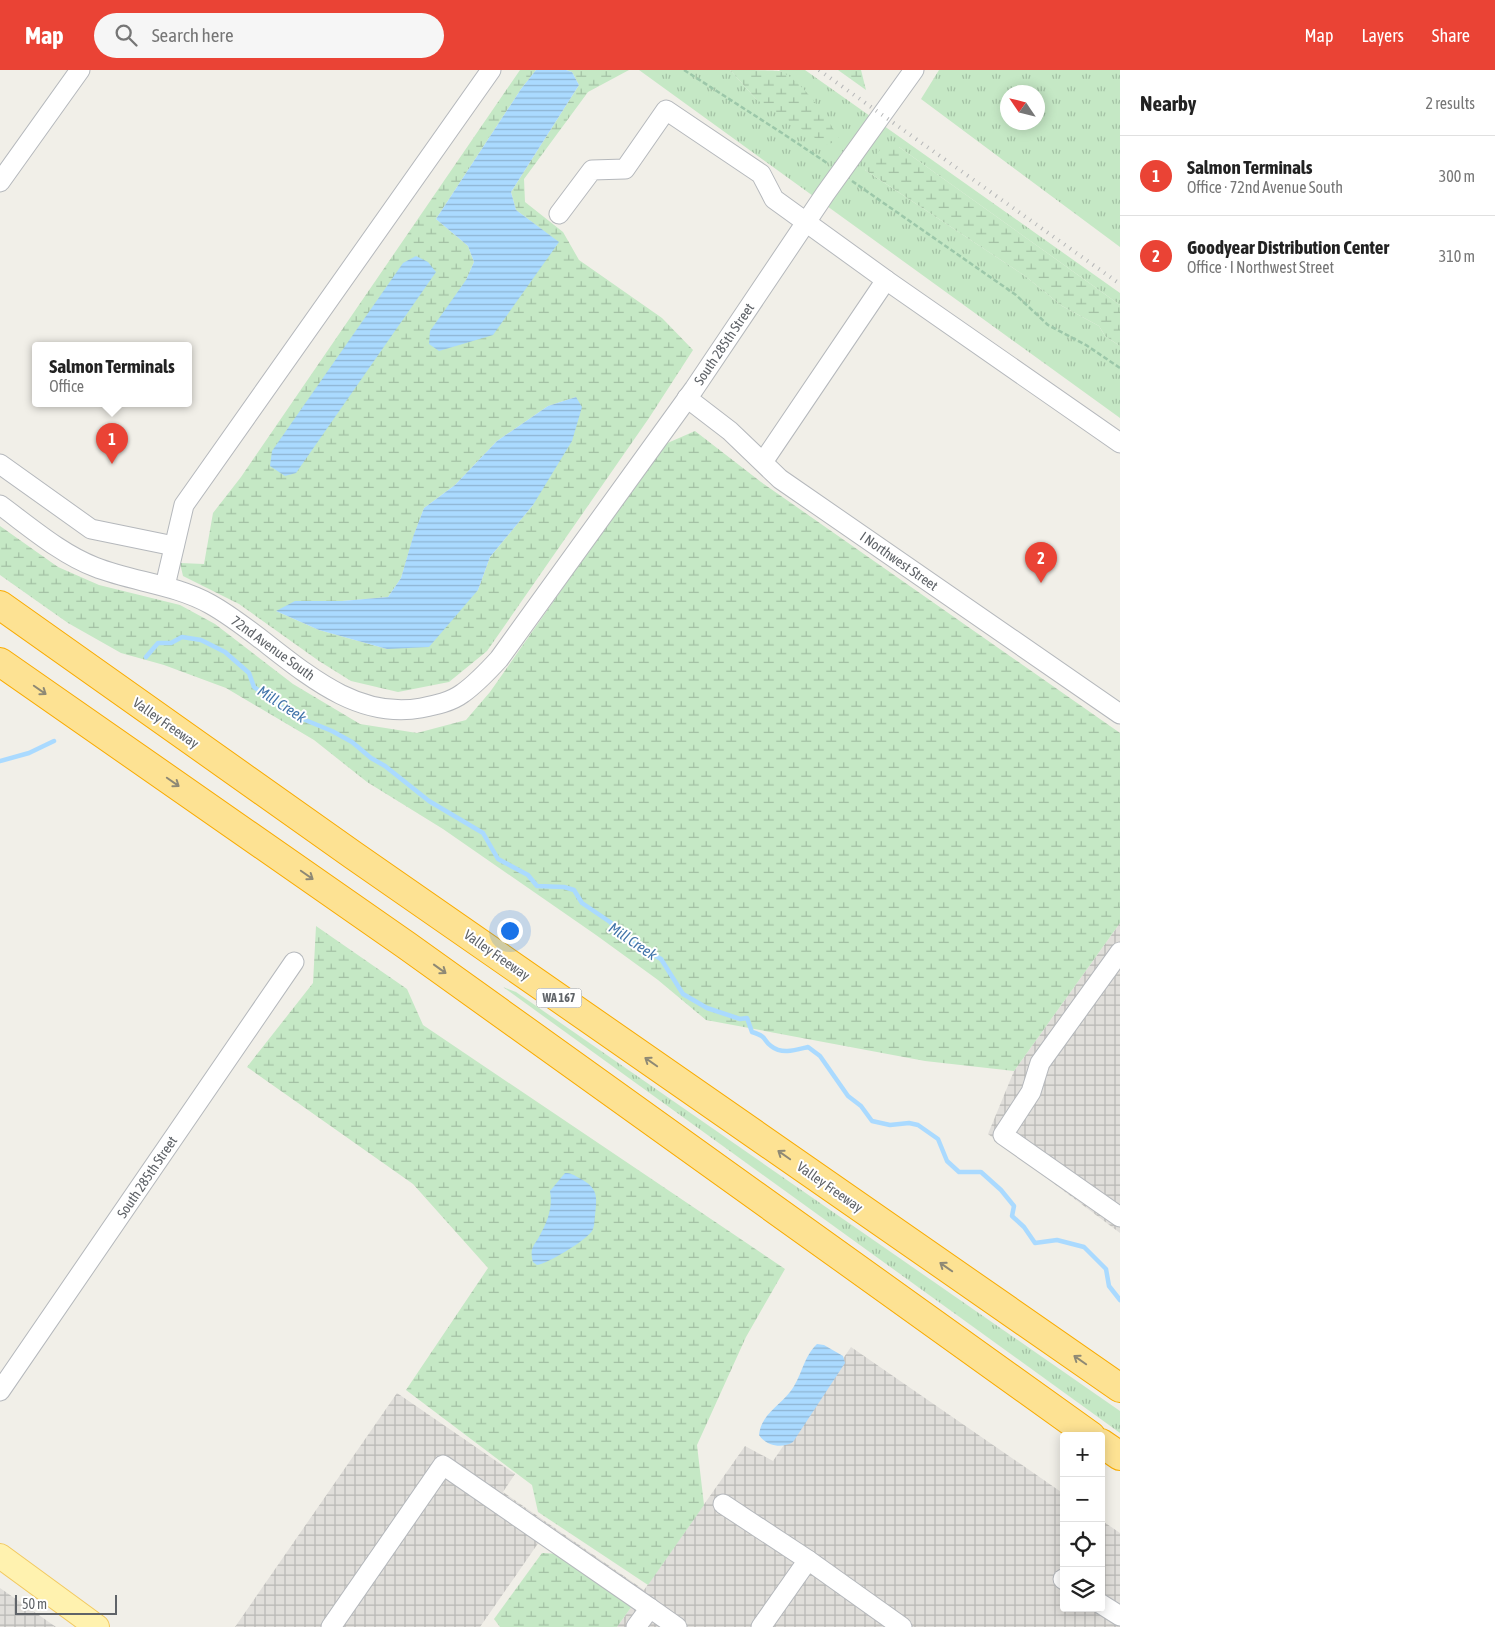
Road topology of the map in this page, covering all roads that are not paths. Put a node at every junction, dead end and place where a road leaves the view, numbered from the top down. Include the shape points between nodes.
1 (80, 70) edge
2 (491, 70) edge
3 (914, 70) edge
4 (0, 182) edge
5 (559, 214) dead end
6 (806, 224) junction
7 (886, 280) junction
8 (687, 398) junction
9 (1120, 443) edge
10 (762, 462) junction
11 (0, 464) edge
12 (0, 505) edge
13 (174, 546) junction
14 (165, 586) junction
15 (0, 606) edge
16 (529, 616) joint
17 (0, 662) edge
18 (1120, 714) edge
19 (1120, 952) edge
20 (294, 962) dead end
21 (1120, 1217) edge
22 (1120, 1388) edge
23 (0, 1391) edge
24 (1085, 1432) edge
25 (1105, 1446) edge
26 (1120, 1456) edge
27 (723, 1504) dead end
28 (0, 1556) edge
29 (808, 1560) junction
30 (1105, 1607) edge
31 (650, 1608) junction
32 (1120, 1616) edge
33 (97, 1627) edge
34 (331, 1627) edge
35 (636, 1627) edge
36 (677, 1627) edge
37 (761, 1627) edge
38 (902, 1627) edge

1 - 4 street
2 - 13 street via 184,505
3 - 6 street, South 285th Street
5 - 6 street via 592,170 625,169 666,110 761,174 774,199
6 - 7 street
6 - 8 street, South 285th Street
7 - 9 street
7 - 10 street
8 - 10 street, I Northwest Street
8 - 16 street, South 285th Street
10 - 18 street, I Northwest Street via 780,479
11 - 13 street via 91,528
12 - 14 street, 72nd Avenue South via 84,562
13 - 14 street
14 - 16 street, 72nd Avenue South via 210,604 325,686 352,700 395,710 441,704 462,694 500,659
22 -> 15 highway, Valley Freeway / WA 167
17 -> 24 highway via 414,951
19 - 21 street via 1040,1064 1031,1092 1003,1135
20 - 23 street, South 285th Street
25 - 26 highway
27 - 29 street
28 - 33 main road
29 - 37 street
29 - 38 street
30 - 32 street
31 - 34 street via 443,1465
31 - 35 street
31 - 36 street

